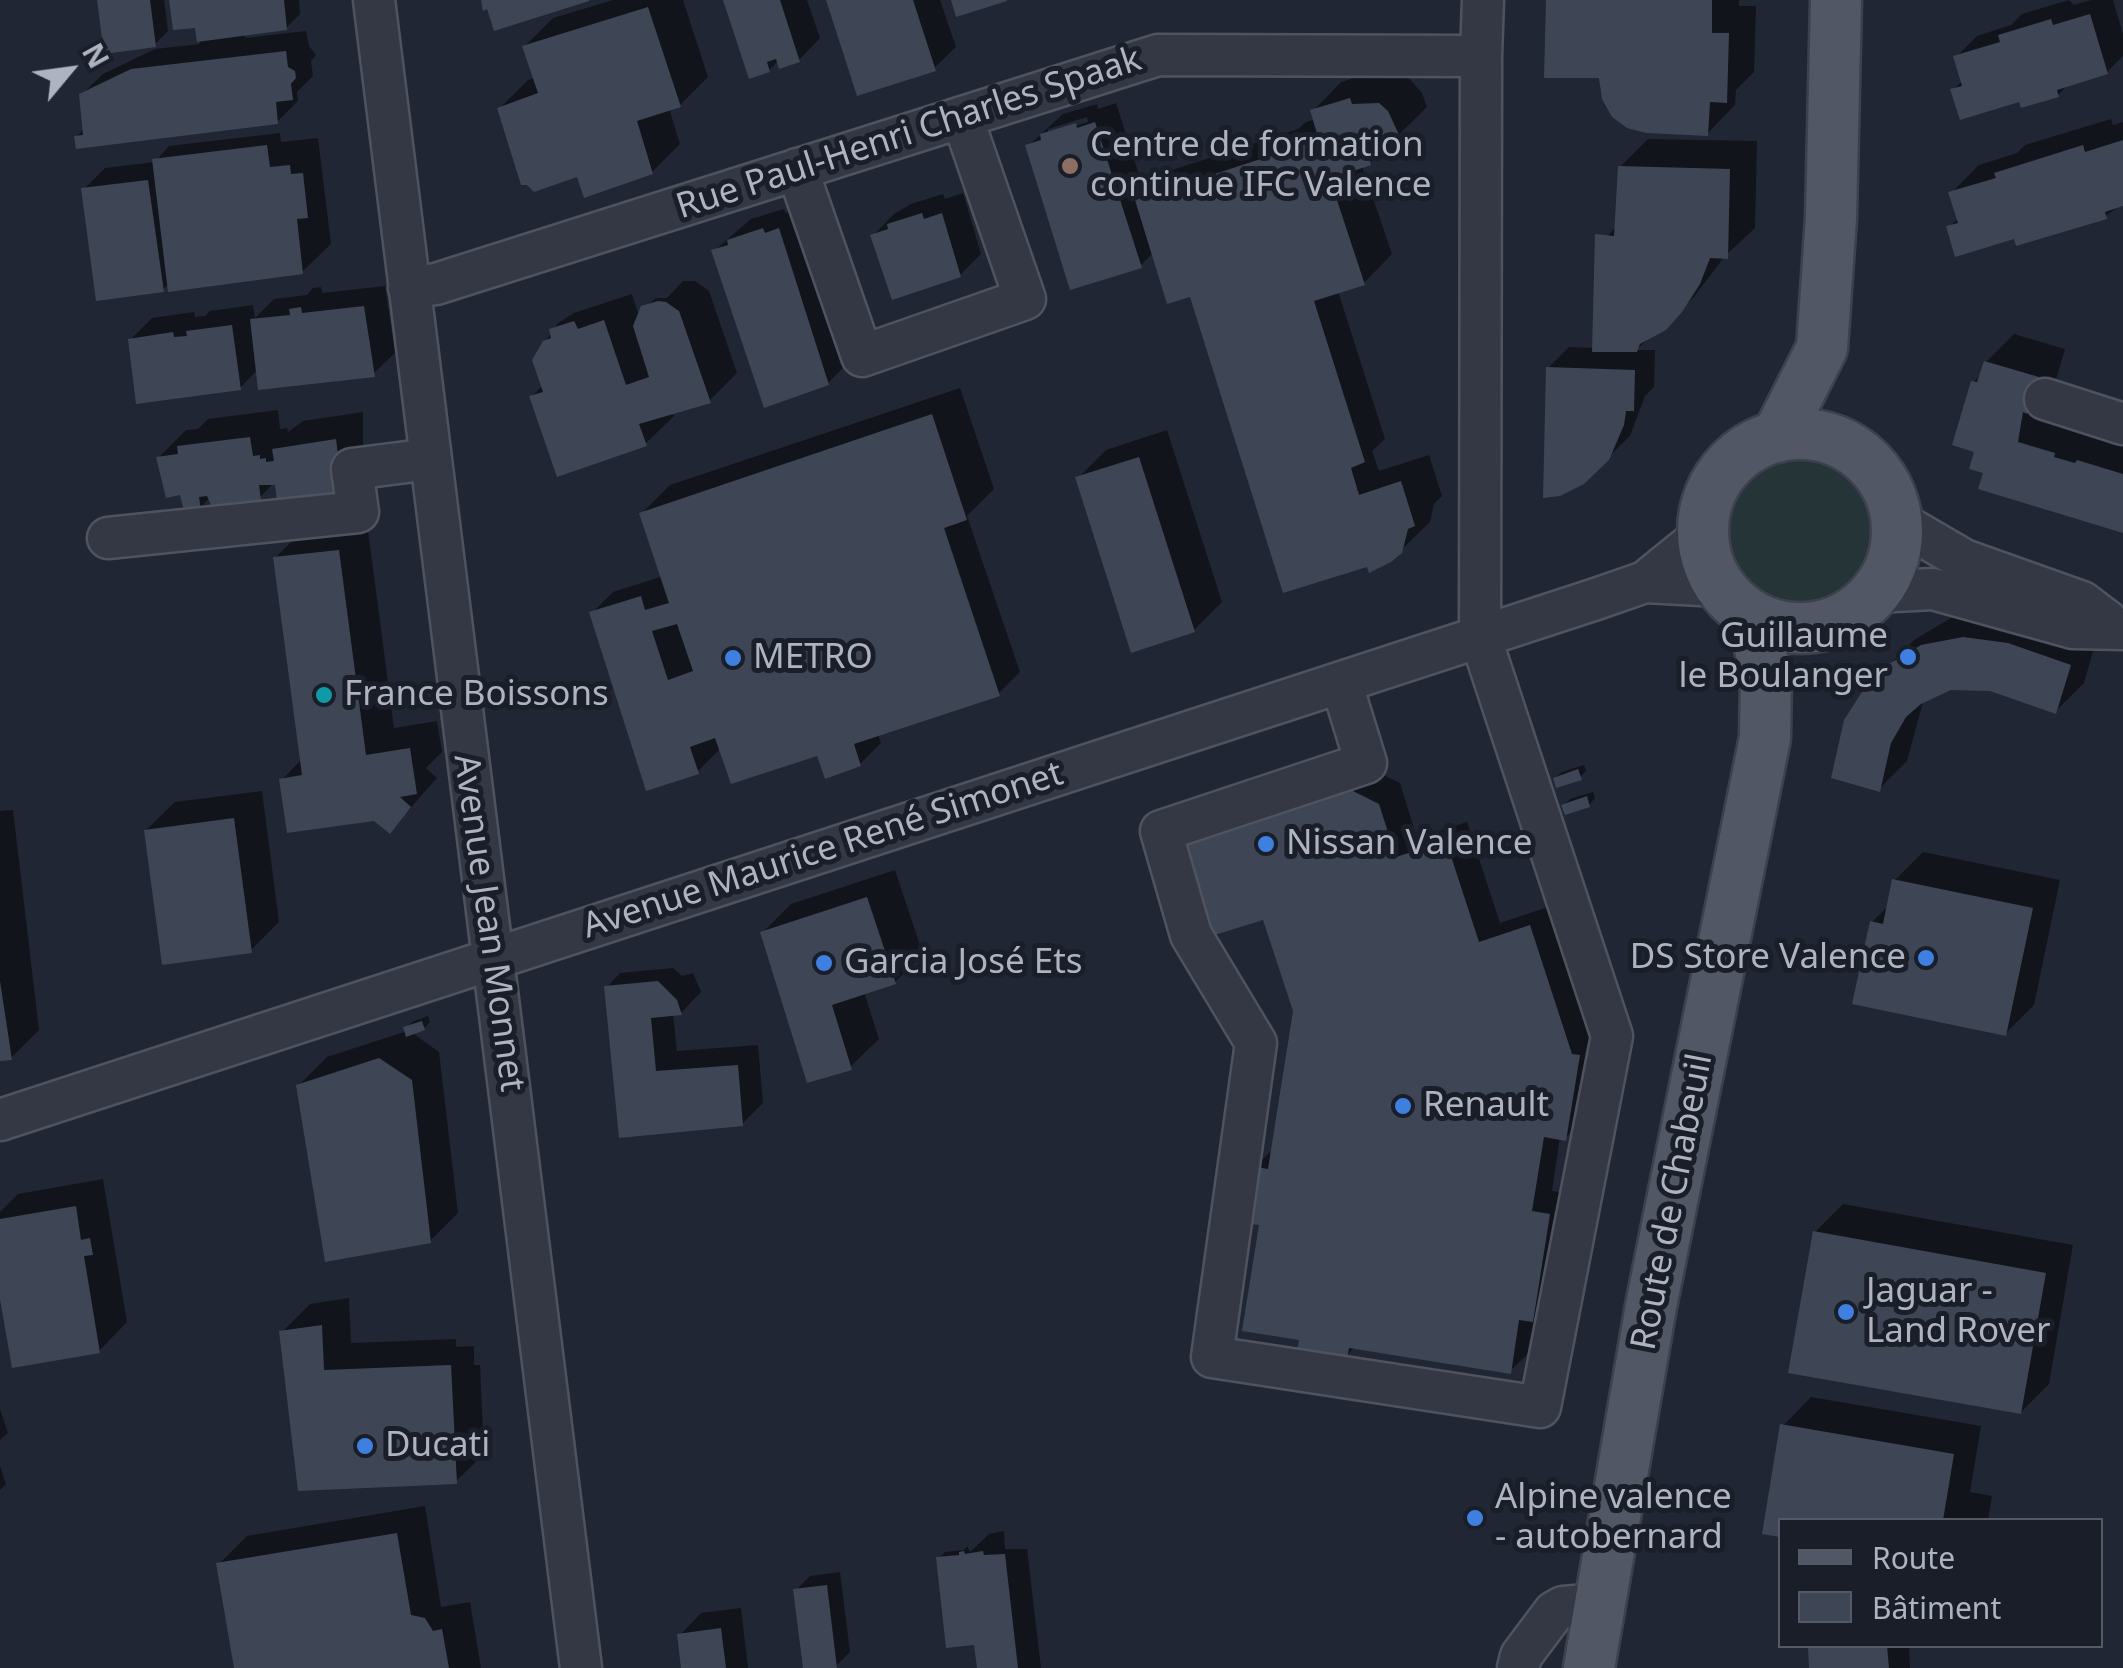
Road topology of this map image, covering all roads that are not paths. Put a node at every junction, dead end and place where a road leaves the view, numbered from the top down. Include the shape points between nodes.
1 (374, 0) edge
2 (1484, 0) edge
3 (1836, 0) edge
4 (1480, 56) junction
5 (962, 116) junction
6 (797, 169) junction
7 (409, 288) junction
8 (1822, 348) junction
9 (2045, 399) dead end
10 (2123, 424) edge
11 (1777, 436) junction
12 (1852, 449) junction
13 (430, 459) junction
14 (1896, 521) junction
15 (1703, 534) junction
16 (108, 538) dead end
17 (1645, 582) junction
18 (1876, 592) junction
19 (1737, 602) junction
20 (1816, 628) junction
21 (2119, 628) edge
22 (1480, 636) junction
23 (1342, 682) junction
24 (1765, 738) junction
25 (494, 958) junction
26 (0, 1120) edge
27 (1598, 1604) junction
28 (581, 1668) edge
29 (1518, 1668) edge
30 (1589, 1668) edge

1 - 7 street, Avenue Jean Monnet
2 - 4 street
3 - 8 main road
4 - 5 street, Rue Paul-Henri Charles Spaak via 1158,55
4 - 22 street
5 - 6 street, Rue Paul-Henri Charles Spaak
5 - 6 street via 1025,298 862,356
6 - 7 street, Rue Paul-Henri Charles Spaak
7 - 13 street, Avenue Jean Monnet
8 - 11 main road
8 - 12 main road
9 - 10 street
11 - 12 main road via 1828,438
11 - 15 main road via 1722,472 1704,512
12 - 14 main road via 1889,492
13 - 16 street via 352,469 358,512
13 - 25 street, Avenue Jean Monnet
14 - 18 main road via 1896,546
14 - 21 street via 1964,560 2082,602
15 - 17 street, Avenue Maurice René Simonet
15 - 19 main road via 1707,561
17 - 19 street, Avenue Maurice René Simonet
17 - 22 street, Avenue Maurice René Simonet
18 - 20 main road via 1849,615
18 - 21 street via 1933,590 2074,628
19 - 20 main road via 1788,628
19 - 24 main road, Route de Chabeuil via 1766,679
20 - 24 main road, Route de Chabeuil via 1803,644
22 - 23 street, Avenue Maurice René Simonet
22 - 23 street via 1612,1036 1540,1407 1212,1357 1256,1043 1192,935 1161,832 1366,763
23 - 25 street, Avenue Maurice René Simonet
24 - 27 main road, Route de Chabeuil via 1650,1306
25 - 26 street, Avenue Maurice René Simonet
25 - 28 street, Avenue Jean Monnet
27 - 29 street via 1554,1612
27 - 30 main road, Route de Chabeuil

